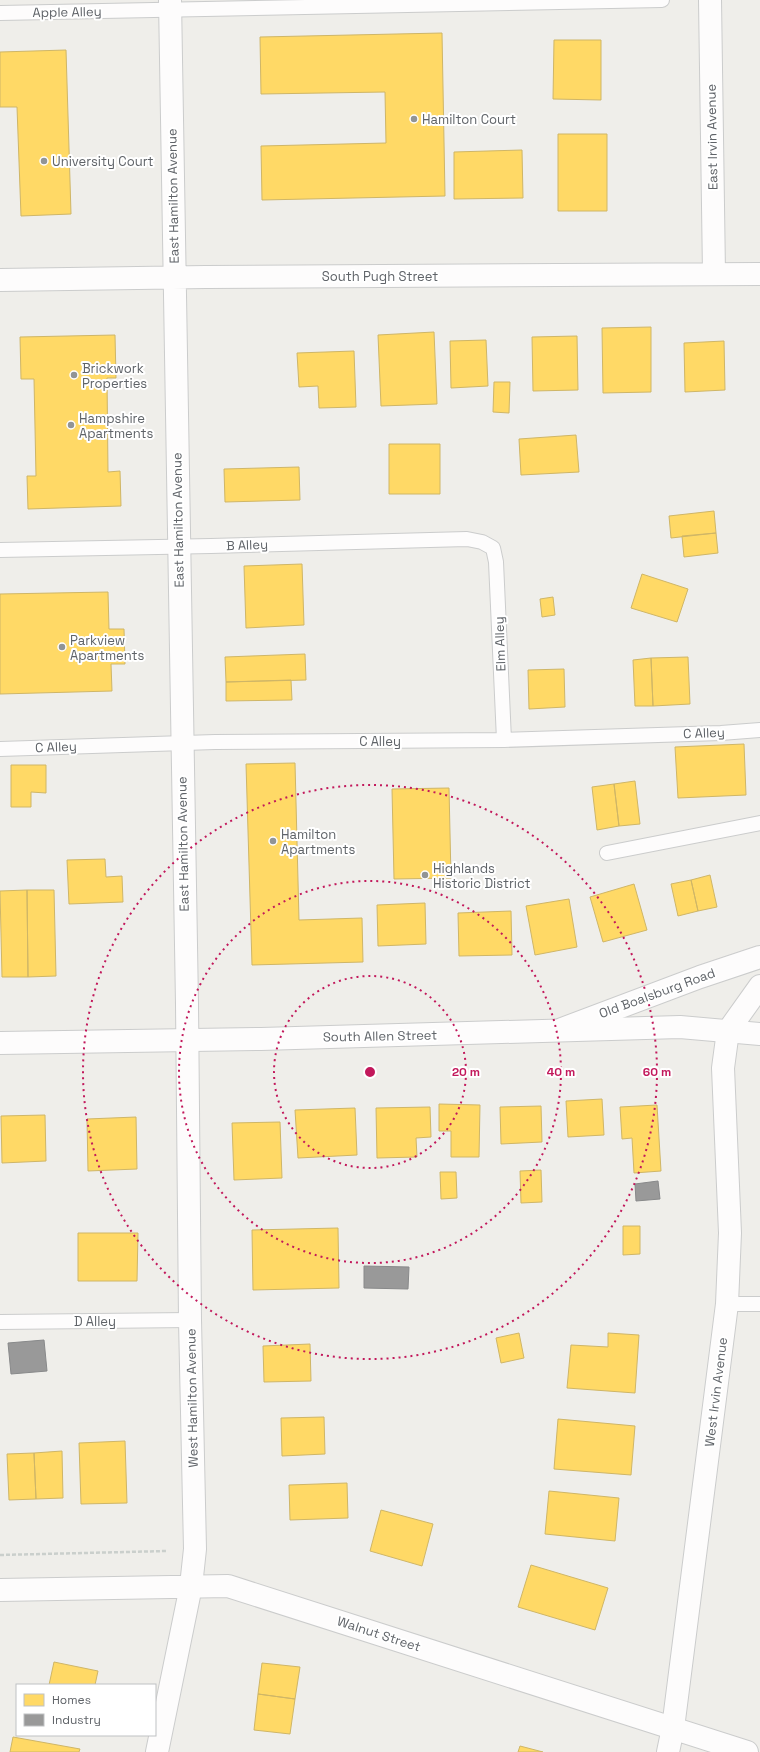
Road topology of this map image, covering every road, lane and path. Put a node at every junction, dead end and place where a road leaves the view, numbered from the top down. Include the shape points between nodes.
1 (662, 0) edge
2 (710, 0) edge
3 (437, 3) edge
4 (170, 5) edge
5 (0, 13) edge
6 (714, 274) junction
7 (760, 274) edge
8 (174, 278) junction
9 (0, 280) edge
10 (179, 547) junction
11 (493, 548) joint
12 (0, 550) edge
13 (760, 730) edge
14 (504, 740) junction
15 (182, 742) junction
16 (0, 749) edge
17 (760, 823) edge
18 (607, 853) dead end
19 (760, 957) edge
20 (760, 986) edge
21 (555, 1031) junction
22 (728, 1031) junction
23 (760, 1034) edge
24 (187, 1040) junction
25 (0, 1043) edge
26 (727, 1304) junction
27 (760, 1304) edge
28 (190, 1320) junction
29 (0, 1322) edge
30 (195, 1549) junction
31 (0, 1555) edge
32 (191, 1586) junction
33 (0, 1590) edge
34 (673, 1728) junction
35 (157, 1752) edge
36 (668, 1752) edge
37 (747, 1752) edge

1 - 3 lane, Apple Alley
2 - 6 street, East Irvin Avenue
3 - 4 lane, Apple Alley
4 - 5 lane, Apple Alley
4 - 8 street, East Hamilton Avenue
6 - 7 street, South Pugh Street
6 - 8 street, South Pugh Street
8 - 9 street, South Pugh Street
8 - 10 street, East Hamilton Avenue
10 - 11 lane, B Alley via 467,539 482,542
10 - 12 lane, B Alley
10 - 15 street, East Hamilton Avenue
11 - 14 lane, Elm Alley via 496,562
13 - 14 lane, C Alley
14 - 15 lane, C Alley
15 - 16 lane, C Alley
15 - 24 street, East Hamilton Avenue
17 - 18 lane
19 - 21 street, Old Boalsburg Road
20 - 22 street
21 - 22 street, South Allen Street via 680,1027
21 - 24 street, South Allen Street
22 - 23 street, South Allen Street
22 - 26 street, West Irvin Avenue via 723,1068 730,1233
24 - 25 street, South Allen Street
24 - 28 street, West Hamilton Avenue
26 - 27 lane
26 - 34 street, West Irvin Avenue
28 - 29 lane, D Alley
28 - 30 street, West Hamilton Avenue
30 - 31 path
30 - 32 street, West Hamilton Avenue
32 - 33 street, Walnut Street
32 - 34 street, Walnut Street via 228,1586
32 - 35 street, West Hamilton Avenue
34 - 36 street, West Irvin Avenue
34 - 37 street, Walnut Street

